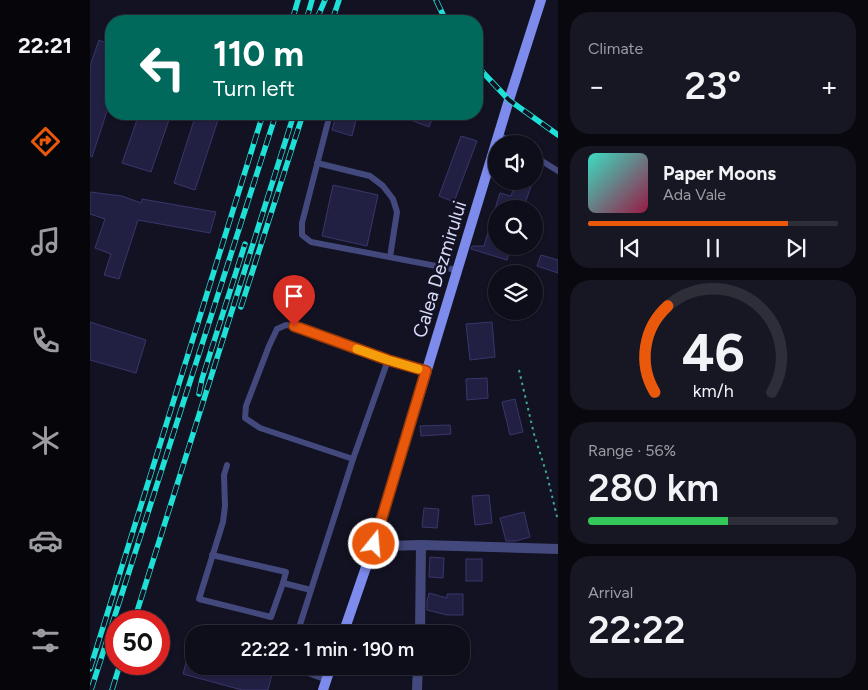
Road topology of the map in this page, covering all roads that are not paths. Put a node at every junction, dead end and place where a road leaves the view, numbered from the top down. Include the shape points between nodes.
1 (541, 0) edge
2 (328, 120) edge
3 (498, 134) joint
4 (543, 162) edge
5 (317, 163) junction
6 (558, 171) edge
7 (390, 257) junction
8 (457, 270) junction
9 (388, 360) junction
10 (426, 371) junction
11 (353, 459) junction
12 (227, 465) dead end
13 (374, 544) junction
14 (421, 545) junction
15 (558, 549) edge
16 (212, 555) junction
17 (283, 583) junction
18 (311, 590) junction
19 (300, 625) edge
20 (345, 625) edge
21 (420, 625) edge
22 (313, 675) edge
23 (328, 675) edge
24 (418, 675) edge
25 (326, 680) junction
26 (323, 690) edge
27 (417, 690) edge

1 - 3 main road, Calea Dezmirului
2 - 5 lane
3 - 8 main road, Calea Dezmirului
4 - 6 lane
5 - 7 lane via 370,176 383,186 397,212
5 - 7 lane via 302,235 311,242
7 - 8 lane
8 - 10 main road, Calea Dezmirului
9 - 10 lane
9 - 11 lane
9 - 11 lane via 286,325 277,329 246,406 244,418 260,428
10 - 13 main road, Calea Dezmirului
11 - 18 lane
12 - 16 lane via 223,522
13 - 14 street
13 - 20 main road, Calea Dezmirului
14 - 15 street
14 - 21 street
16 - 17 lane via 286,572
16 - 17 lane via 199,599 271,617
17 - 18 lane
18 - 19 lane
22 - 25 lane
23 - 25 main road
24 - 27 street
25 - 26 main road

